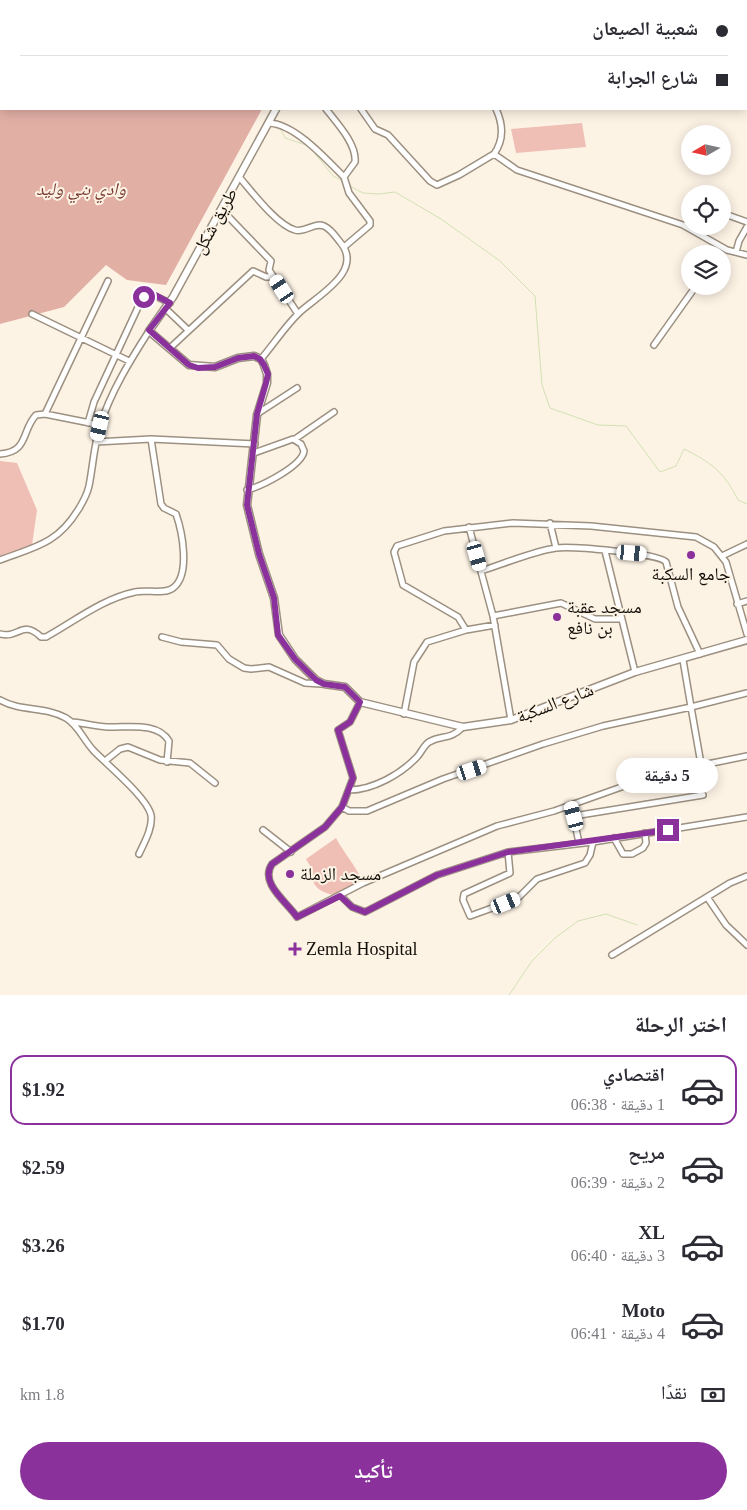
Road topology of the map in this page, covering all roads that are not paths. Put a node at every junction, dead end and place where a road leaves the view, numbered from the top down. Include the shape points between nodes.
1 (276, 110) edge
2 (327, 110) edge
3 (362, 110) edge
4 (496, 110) edge
5 (269, 123) junction
6 (494, 154) junction
7 (344, 177) junction
8 (240, 178) junction
9 (222, 210) junction
10 (731, 216) edge
11 (747, 222) edge
12 (747, 227) edge
13 (714, 245) edge
14 (344, 247) junction
15 (731, 252) edge
16 (736, 252) junction
17 (747, 255) edge
18 (274, 277) junction
19 (108, 281) dead end
20 (690, 295) edge
21 (168, 306) junction
22 (32, 314) dead end
23 (298, 314) junction
24 (149, 330) junction
25 (188, 330) junction
26 (80, 337) junction
27 (654, 346) dead end
28 (170, 348) junction
29 (116, 355) junction
30 (260, 359) junction
31 (129, 361) junction
32 (297, 388) dead end
33 (334, 412) dead end
34 (44, 414) junction
35 (257, 414) junction
36 (88, 423) junction
37 (100, 426) junction
38 (295, 439) junction
39 (151, 440) junction
40 (96, 442) junction
41 (255, 444) junction
42 (254, 453) junction
43 (0, 454) edge
44 (248, 490) junction
45 (550, 524) junction
46 (469, 527) junction
47 (747, 544) edge
48 (556, 548) junction
49 (605, 551) junction
50 (722, 556) junction
51 (0, 560) edge
52 (481, 571) junction
53 (747, 602) edge
54 (738, 604) junction
55 (493, 616) junction
56 (620, 619) junction
57 (495, 625) junction
58 (466, 630) junction
59 (0, 634) edge
60 (747, 634) edge
61 (162, 637) dead end
62 (747, 640) edge
63 (700, 654) junction
64 (683, 660) junction
65 (634, 672) junction
66 (324, 684) junction
67 (747, 693) edge
68 (0, 700) edge
69 (360, 702) junction
70 (691, 707) junction
71 (404, 714) junction
72 (511, 720) junction
73 (72, 722) junction
74 (463, 727) junction
75 (747, 756) edge
76 (105, 761) junction
77 (167, 762) junction
78 (701, 764) junction
79 (215, 783) dead end
80 (349, 790) junction
81 (703, 795) dead end
82 (571, 805) junction
83 (342, 807) junction
84 (574, 816) junction
85 (747, 817) edge
86 (263, 830) dead end
87 (645, 833) junction
88 (614, 838) junction
89 (593, 842) junction
90 (579, 843) junction
91 (291, 852) junction
92 (508, 852) junction
93 (139, 854) dead end
94 (747, 876) edge
95 (340, 896) junction
96 (707, 897) junction
97 (747, 945) edge
98 (612, 954) dead end

1 - 5 main road, طريق شكل
2 - 7 street via 348,140 356,158
3 - 6 street via 375,129 388,134 433,184 440,184
4 - 6 street via 502,132
5 - 7 street via 294,132
5 - 8 main road, طريق شكل
6 - 13 street via 517,170 683,225
7 - 14 street via 349,193 370,225
8 - 9 main road, طريق شكل
8 - 14 street via 284,225 300,231 314,226 326,227
9 - 18 street via 271,261 269,270
9 - 21 main road, طريق شكل
10 - 11 street
12 - 16 street
14 - 23 street via 346,260 339,281
15 - 16 street
16 - 17 street
18 - 23 street
18 - 25 street via 253,271
19 - 26 street
20 - 27 street
21 - 24 main road, طريق شكل
21 - 25 street
21 - 29 street via 153,294 144,297
22 - 26 street
23 - 30 street
24 - 28 main road
24 - 31 street
25 - 28 street
26 - 29 street
26 - 34 street
28 - 30 main road via 189,365 198,368 215,367 247,356
29 - 31 street
29 - 36 street
30 - 35 main road via 268,374
31 - 37 street
32 - 35 street
33 - 38 street
34 - 36 street
34 - 43 street via 34,417 18,449
35 - 41 main road
36 - 37 street
37 - 40 street
38 - 42 street
38 - 44 street via 303,447 301,458 267,483
39 - 40 street
39 - 41 street
39 - 59 street via 161,504 176,514 183,543 183,570 176,586 130,593 81,614 46,637 29,628
40 - 51 street via 86,496 62,532 50,541
41 - 42 main road
42 - 44 main road
44 - 66 main road via 247,505 274,598 278,635 295,659
45 - 46 street
45 - 48 street
45 - 50 street via 696,538 708,542
46 - 52 street
46 - 58 street via 397,546 394,552 403,585 458,617
47 - 50 street
48 - 49 street
48 - 52 street
49 - 56 street
49 - 63 street via 664,559 678,607
50 - 54 street
52 - 55 street
53 - 54 street
54 - 60 street
55 - 56 street via 561,603 595,619
55 - 57 street
56 - 65 street
57 - 58 street
57 - 72 street
58 - 71 street via 432,640 423,647 414,662
61 - 66 street via 217,645 229,659 244,668 269,667 306,683
62 - 63 main road, شارع السكبة
63 - 64 main road, شارع السكبة
64 - 65 main road, شارع السكبة
64 - 70 street
65 - 72 main road, شارع السكبة
66 - 69 main road via 345,687
67 - 70 street
68 - 73 street via 19,707 40,708
69 - 71 main road, شارع السكبة
69 - 80 street via 350,722 338,730 352,772
70 - 78 street
70 - 83 street via 603,726 543,744 443,779 367,811 349,811
71 - 74 main road, شارع السكبة
72 - 74 main road, شارع السكبة
73 - 76 street
73 - 77 street via 152,728 169,741
74 - 80 street via 454,736 429,742 415,759 374,786
75 - 78 street
76 - 77 street via 128,747
76 - 93 street via 149,810 152,822
77 - 79 street via 190,763
78 - 82 street via 658,774
80 - 83 street
81 - 84 street
82 - 84 street
82 - 95 street via 489,828
83 - 91 street via 325,827
84 - 90 street
85 - 87 street
86 - 91 street
87 - 88 street
87 - 88 street via 643,848 628,855 623,854
88 - 89 street
89 - 90 street
89 - 92 street via 586,863 537,878 517,899 470,916 463,900 464,894 510,873
90 - 92 street
91 - 95 street via 272,864 267,874 272,888 297,917
92 - 95 street via 437,875 365,912 352,907
94 - 96 street
96 - 97 street via 726,925
96 - 98 street

